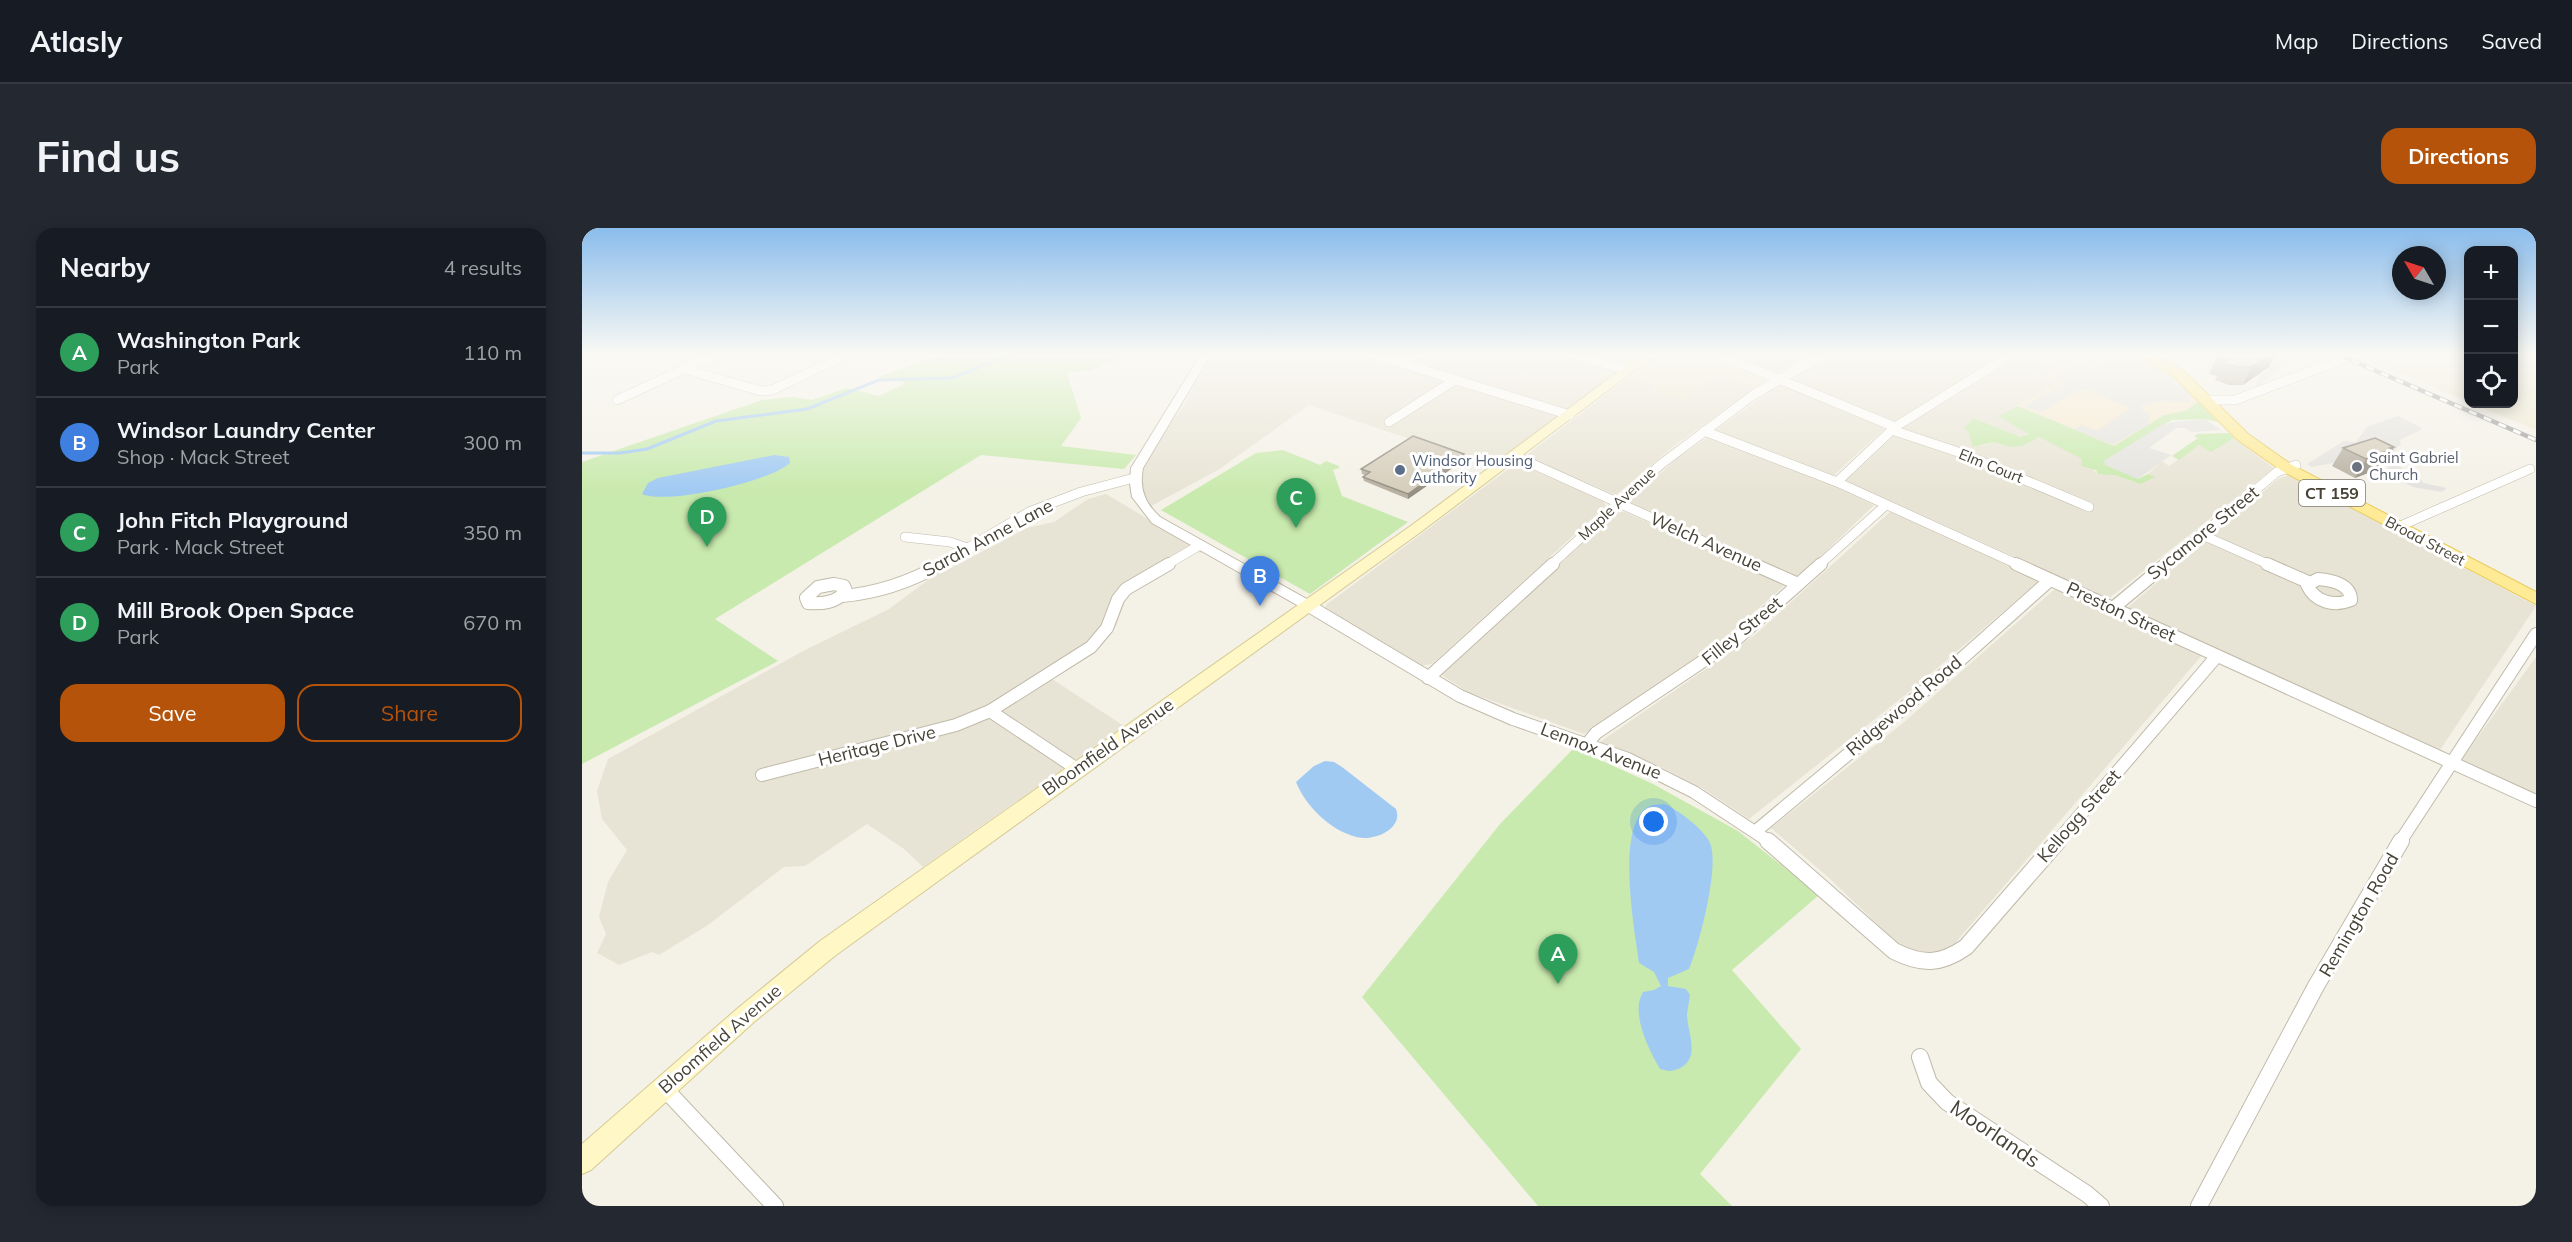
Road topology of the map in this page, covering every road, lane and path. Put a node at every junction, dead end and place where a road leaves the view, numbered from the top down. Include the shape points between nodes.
1 (1178, 400) edge
2 (1424, 400) edge
3 (1520, 400) edge
4 (1590, 400) edge
5 (1748, 400) edge
6 (1826, 400) edge
7 (1939, 400) edge
8 (2212, 400) joint
9 (2220, 400) edge
10 (1570, 415) junction
11 (1389, 422) dead end
12 (1893, 428) junction
13 (1704, 430) junction
14 (1515, 456) junction
15 (2292, 466) junction
16 (2530, 469) dead end
17 (1134, 478) junction
18 (1837, 482) junction
19 (1618, 503) junction
20 (1886, 505) junction
21 (2088, 507) dead end
22 (2402, 526) junction
23 (2200, 534) junction
24 (905, 537) dead end
25 (1200, 545) junction
26 (970, 549) junction
27 (2050, 580) junction
28 (2308, 582) dead end
29 (1798, 584) junction
30 (2536, 591) edge
31 (842, 596) dead end
32 (2536, 599) edge
33 (1309, 606) junction
34 (2113, 608) junction
35 (2536, 634) edge
36 (2217, 656) junction
37 (1428, 678) junction
38 (990, 711) junction
39 (1587, 744) junction
40 (2448, 761) junction
41 (1077, 769) junction
42 (762, 775) dead end
43 (2536, 801) edge
44 (1756, 831) junction
45 (1932, 964) joint
46 (1920, 1057) dead end
47 (664, 1088) junction
48 (582, 1161) edge
49 (775, 1206) edge
50 (2101, 1206) edge
51 (2199, 1206) edge

1 - 17 street
2 - 11 street
3 - 10 street
4 - 10 main road, Bloomfield Avenue
5 - 13 street, Maple Avenue
6 - 12 street, Elm Court
7 - 12 street
8 - 9 street
8 - 15 main road, Broad Street / CT 159 via 2243,437
10 - 14 main road, Bloomfield Avenue
12 - 18 street
12 - 21 street, Elm Court
13 - 18 street, Preston Street
13 - 19 street, Maple Avenue
14 - 19 street, Welch Avenue
14 - 33 main road, Bloomfield Avenue
15 - 22 main road, Broad Street / CT 159
15 - 23 street, Sycamore Street via 2277,472
16 - 22 street
17 - 25 street via 1138,499 1146,511
17 - 26 street, Sarah Anne Lane via 1029,512
18 - 20 street, Preston Street
19 - 29 street, Welch Avenue
19 - 37 street, Maple Avenue
20 - 27 street, Preston Street
20 - 29 street, Filley Street
22 - 30 main road, Broad Street / CT 159
22 - 32 main road, Broad Street / CT 159
23 - 28 street
23 - 34 street, Sycamore Street
24 - 26 street via 950,542
25 - 33 street
25 - 38 street, Heritage Drive via 1126,589 1107,628 1091,647
26 - 31 street, Sarah Anne Lane via 890,589 860,597
27 - 34 street, Preston Street
27 - 44 street, Ridgewood Road
29 - 39 street, Filley Street via 1724,649 1596,733
33 - 37 street, Lennox Avenue
33 - 41 main road, Bloomfield Avenue
34 - 36 street, Preston Street
35 - 40 street, Remington Road
36 - 40 street, Preston Street
36 - 45 street, Kellogg Street via 1966,947
37 - 39 street, Lennox Avenue via 1486,708
38 - 41 street
38 - 42 street, Heritage Drive via 956,725
39 - 44 street, Lennox Avenue via 1675,780
40 - 43 street, Preston Street
40 - 51 street, Remington Road via 2250,1104
41 - 47 main road, Bloomfield Avenue via 828,948
44 - 45 street, Lennox Avenue via 1894,951
46 - 50 street, Moorlands via 1929,1083 1947,1102
47 - 48 main road, Bloomfield Avenue
47 - 49 street

